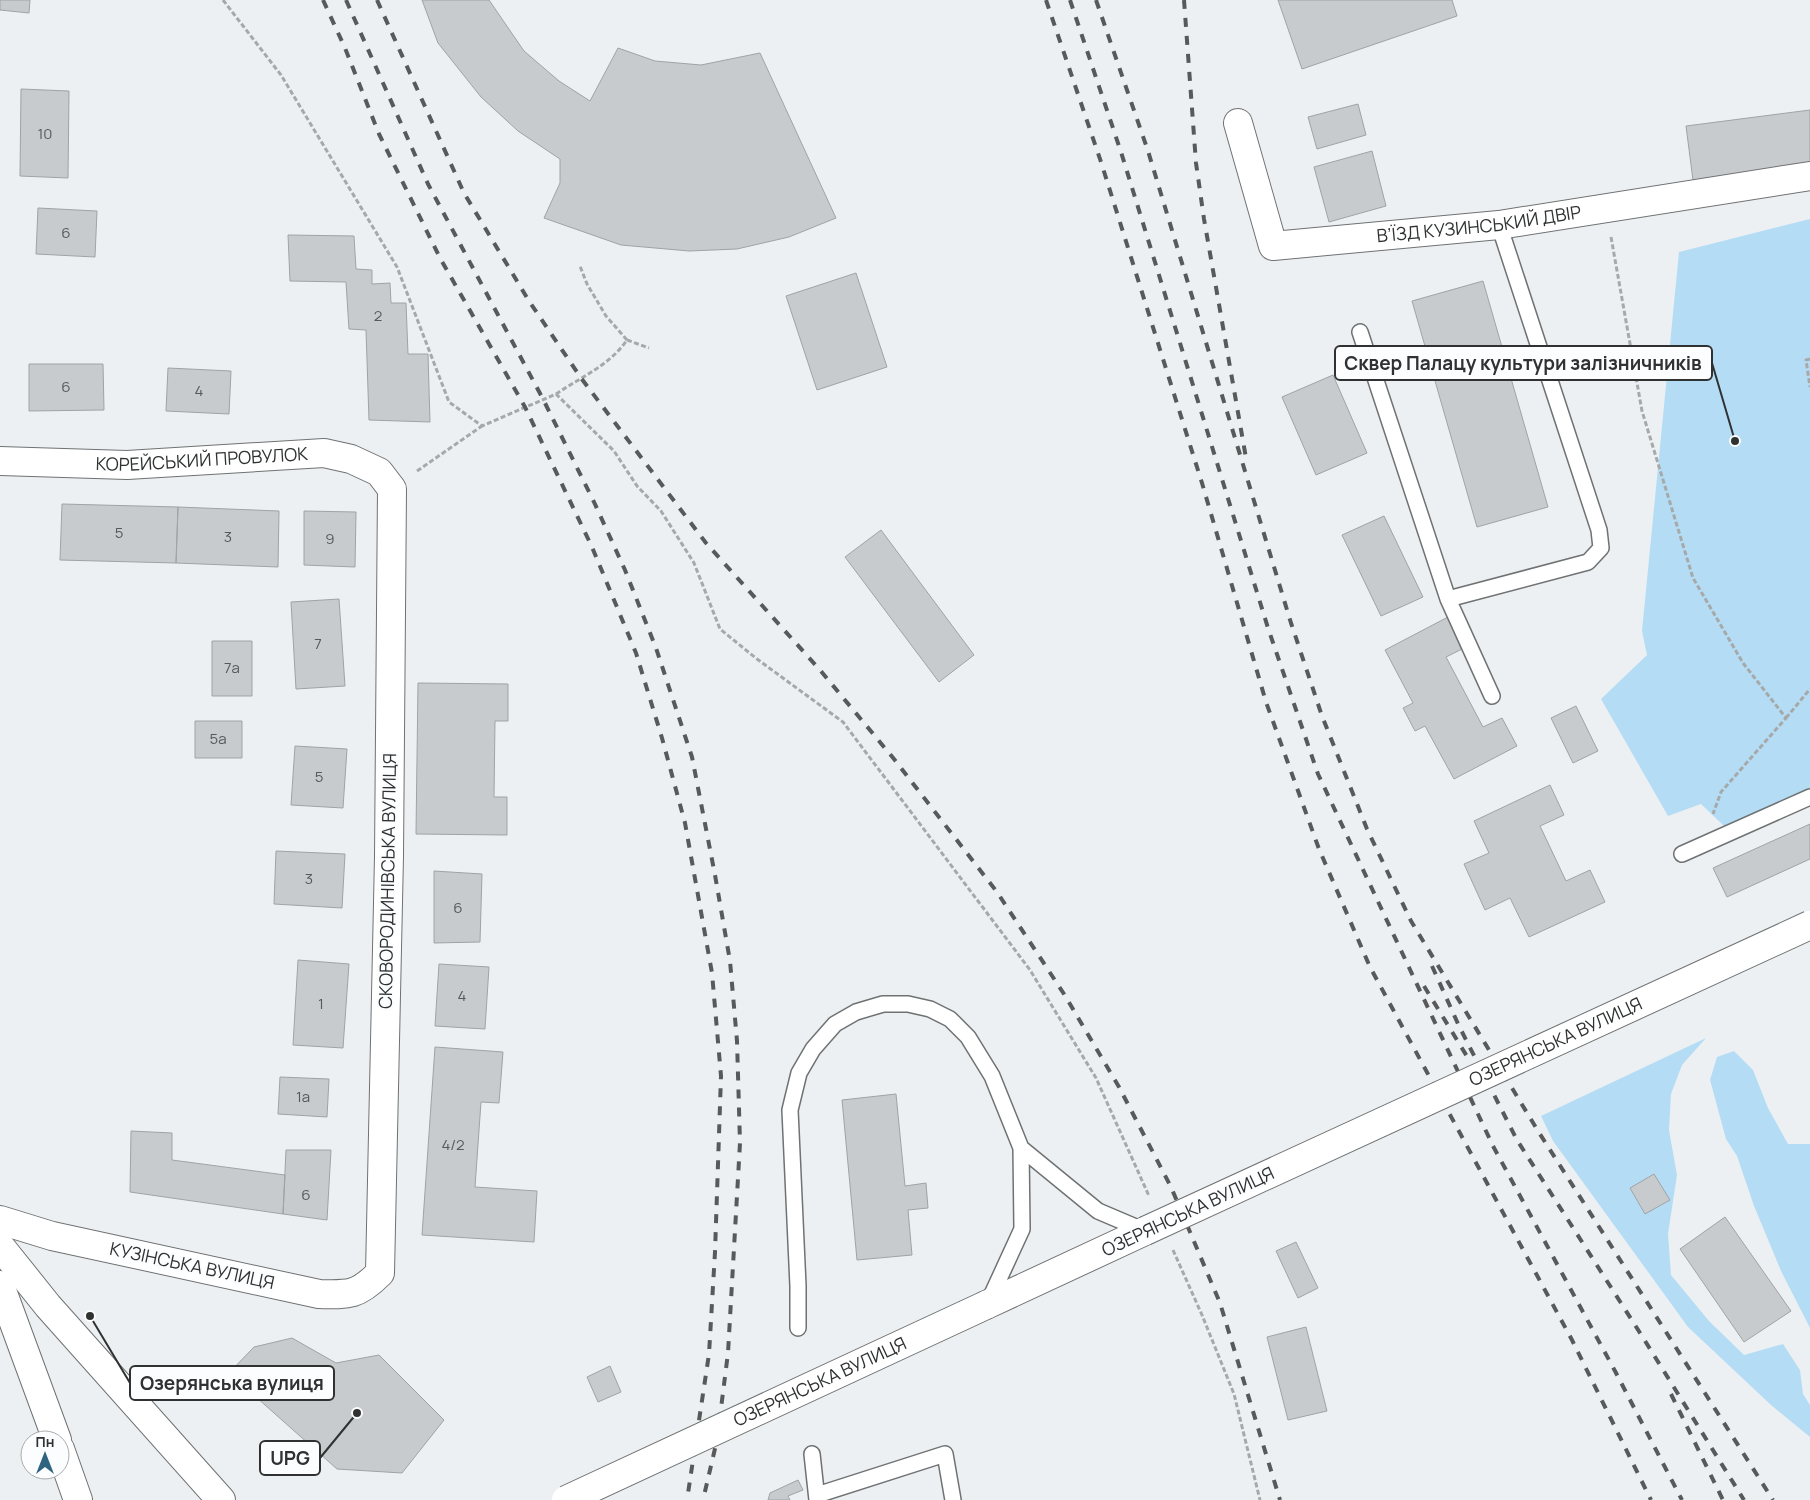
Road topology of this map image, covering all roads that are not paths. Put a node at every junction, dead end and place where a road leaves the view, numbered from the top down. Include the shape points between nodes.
1 (1238, 123) dead end
2 (1810, 176) edge
3 (1499, 225) junction
4 (1360, 332) dead end
5 (0, 461) edge
6 (392, 489) joint
7 (1448, 599) junction
8 (1492, 696) dead end
9 (1810, 797) edge
10 (1682, 854) dead end
11 (1810, 925) edge
12 (1021, 1148) junction
13 (0, 1220) edge
14 (1145, 1232) junction
15 (0, 1246) edge
16 (380, 1273) joint
17 (0, 1285) edge
18 (986, 1305) junction
19 (798, 1328) dead end
20 (53, 1430) edge
21 (812, 1454) dead end
22 (70, 1477) edge
23 (817, 1498) edge
24 (78, 1500) edge
25 (221, 1500) edge
26 (566, 1500) edge
27 (953, 1500) edge

1 - 3 street, В’ЇЗД КУЗИНСЬКИЙ ДВІР via 1273,246
2 - 3 street, В’ЇЗД КУЗИНСЬКИЙ ДВІР
3 - 7 lane via 1599,530 1601,548 1588,562
4 - 7 lane
5 - 6 street, КОРЕЙСЬКИЙ ПРОВУЛОК via 126,465 324,453 351,459 379,472
6 - 16 street, СКОВОРОДИНІВСЬКА ВУЛИЦЯ via 389,856
7 - 8 lane
9 - 10 lane
11 - 14 street, ОЗЕРЯНСЬКА ВУЛИЦЯ, bridge
12 - 14 lane via 1098,1211
12 - 18 lane via 1022,1229
12 - 19 lane via 992,1076 968,1037 950,1018 908,1004 883,1004 856,1012 836,1024 813,1050 799,1074 790,1110
13 - 16 street, КУЗІНСЬКА ВУЛИЦЯ via 52,1236 319,1294 343,1295 358,1291
14 - 18 street, ОЗЕРЯНСЬКА ВУЛИЦЯ
15 - 25 street via 48,1306
17 - 20 street
18 - 26 street, ОЗЕРЯНСЬКА ВУЛИЦЯ, bridge
21 - 23 lane
22 - 24 street
23 - 27 lane via 945,1454

